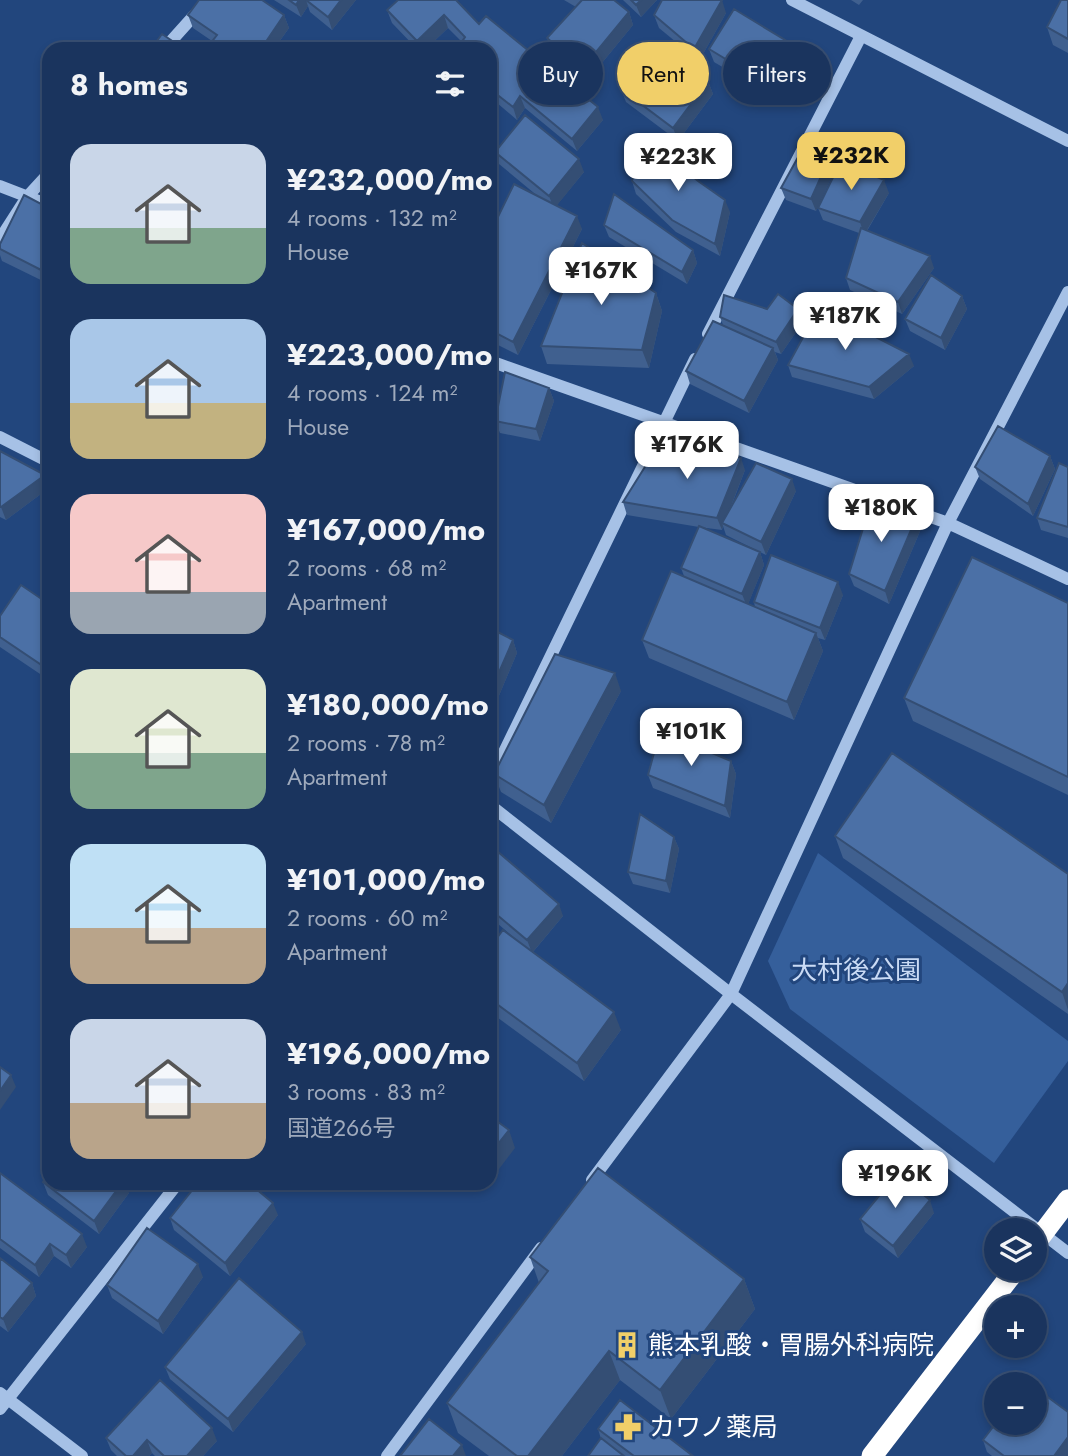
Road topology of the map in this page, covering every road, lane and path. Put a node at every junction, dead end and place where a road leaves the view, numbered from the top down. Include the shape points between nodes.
1 (208, 0) edge
2 (792, 0) edge
3 (861, 36) junction
4 (170, 42) edge
5 (1068, 141) edge
6 (42, 181) edge
7 (0, 186) edge
8 (27, 197) junction
9 (42, 202) edge
10 (0, 239) edge
11 (1068, 292) edge
12 (497, 363) edge
13 (663, 422) junction
14 (0, 437) edge
15 (42, 458) edge
16 (948, 523) junction
17 (1068, 579) edge
18 (497, 766) edge
19 (497, 810) edge
20 (731, 994) junction
21 (172, 1190) edge
22 (583, 1192) edge
23 (1068, 1200) edge
24 (1013, 1218) edge
25 (1047, 1228) edge
26 (551, 1236) edge
27 (1047, 1243) edge
28 (1068, 1253) edge
29 (1007, 1281) edge
30 (2, 1400) edge
31 (82, 1456) edge
32 (387, 1456) edge
33 (872, 1456) edge

1 - 4 street
2 - 3 street
3 - 5 street
3 - 13 street
6 - 8 street
7 - 8 street
8 - 9 street
8 - 10 street
11 - 16 street
12 - 13 street
13 - 16 street
13 - 18 street
14 - 15 street
16 - 17 street
16 - 20 street
19 - 20 street
20 - 22 street
20 - 24 street
21 - 30 street
23 - 25 highway
26 - 32 street
27 - 28 street
29 - 33 highway
30 - 31 street

